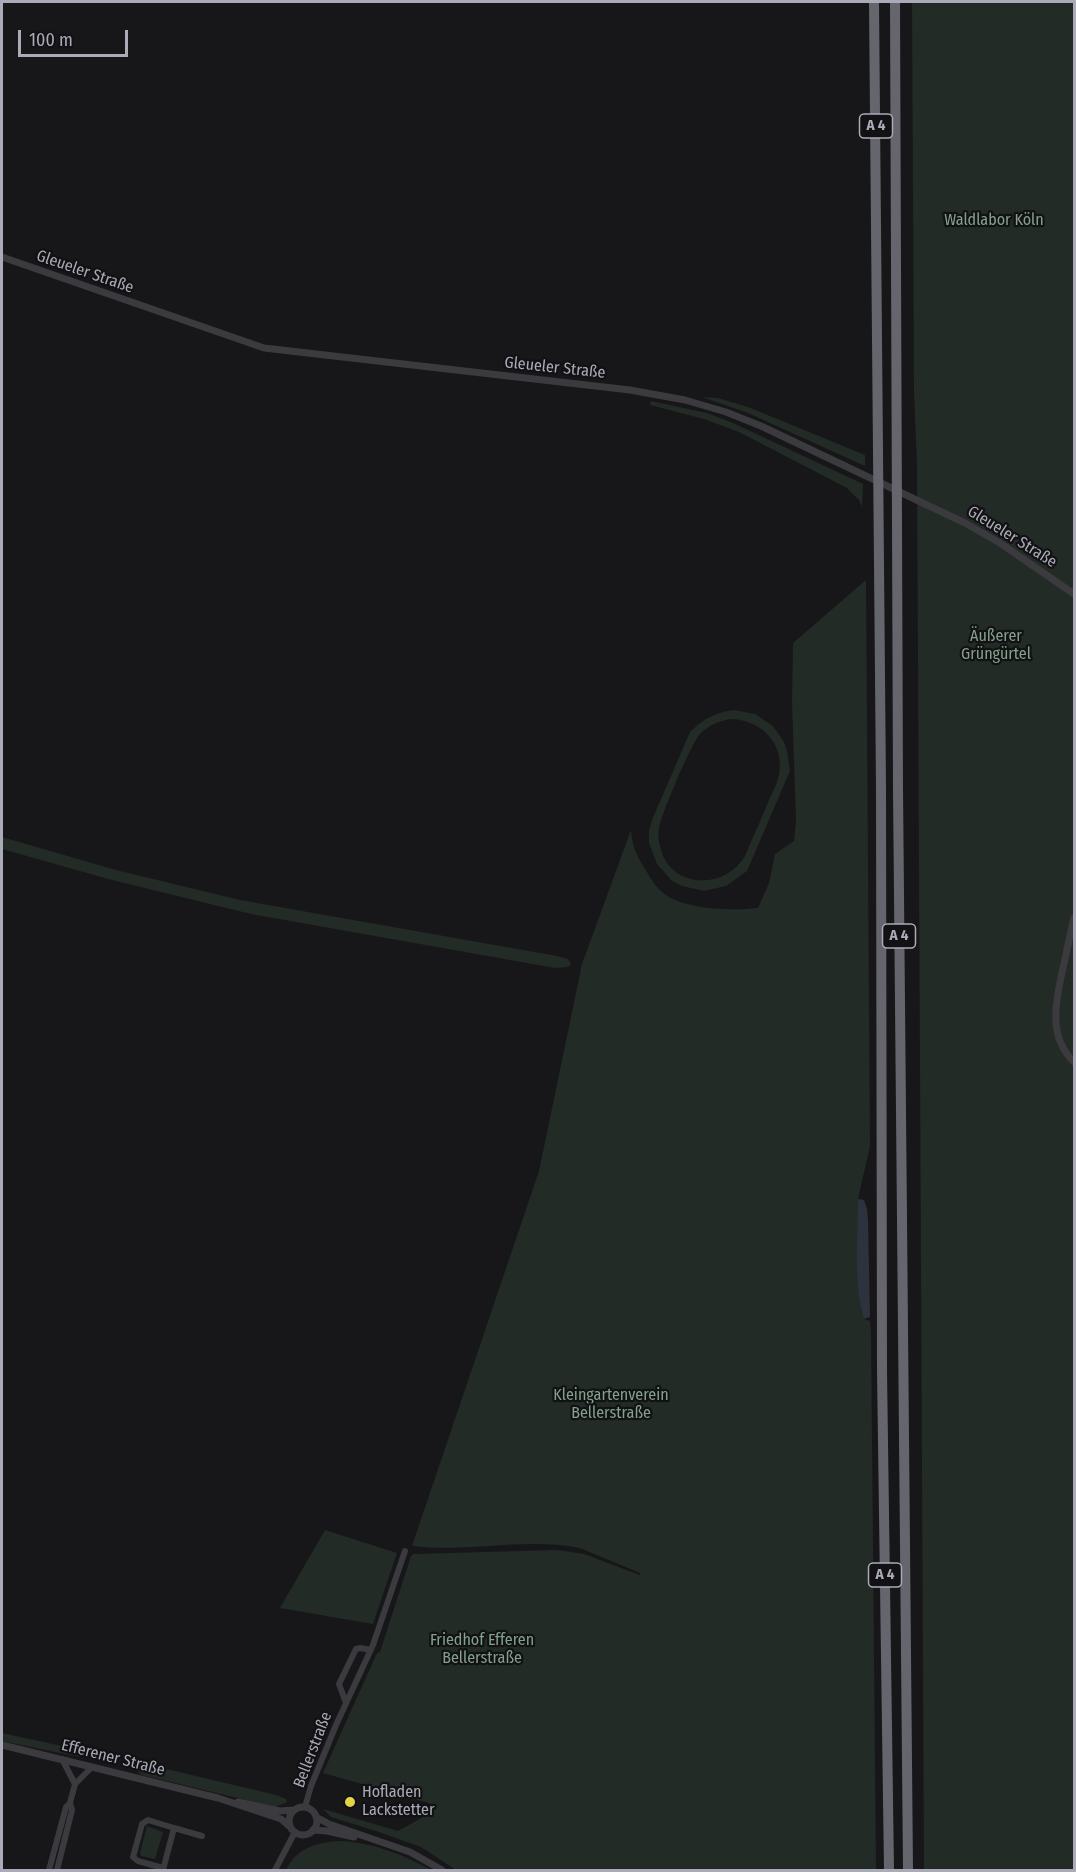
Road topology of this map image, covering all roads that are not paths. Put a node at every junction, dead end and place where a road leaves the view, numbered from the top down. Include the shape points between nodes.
1 (874, 2) edge
2 (895, 2) edge
3 (2, 257) edge
4 (1074, 594) edge
5 (1074, 918) edge
6 (1074, 1062) edge
7 (405, 1551) dead end
8 (371, 1650) junction
9 (346, 1703) junction
10 (2, 1745) edge
11 (62, 1759) junction
12 (92, 1767) junction
13 (75, 1784) junction
14 (218, 1798) junction
15 (70, 1803) junction
16 (305, 1807) junction
17 (294, 1810) junction
18 (316, 1817) junction
19 (174, 1828) junction
20 (293, 1830) junction
21 (314, 1830) junction
22 (202, 1836) dead end
23 (397, 1847) junction
24 (163, 1869) edge
25 (49, 1870) edge
26 (57, 1870) edge
27 (275, 1870) edge
28 (442, 1870) edge
29 (889, 1870) edge
30 (908, 1870) edge

1 - 29 highway, A 4
2 - 30 highway, A 4
3 - 4 street, Gleueler Straße via 264,348 608,387 685,400 743,418 931,506 1000,543
5 - 6 street via 1055,1017 1061,1042
7 - 8 street, Bellerstraße
8 - 9 street, Bellerstraße
8 - 9 street, Bellerstraße via 356,1649 344,1670 339,1684
9 - 16 street, Bellerstraße
10 - 11 street, Efferener Straße
11 - 12 street, Efferener Straße
11 - 13 street
12 - 13 street
12 - 14 street, Efferener Straße
13 - 15 street
14 - 17 street, Efferener Straße via 280,1811
14 - 20 street, Efferener Straße via 281,1819
15 - 25 street
15 - 26 street via 72,1810
16 - 17 street
16 - 18 street
17 - 20 street via 289,1820
18 - 21 street
18 - 23 street
19 - 22 street
19 - 24 street
19 - 24 street via 148,1820 142,1824 133,1857
20 - 21 street via 303,1835
20 - 27 street
21 - 23 street
23 - 28 street

